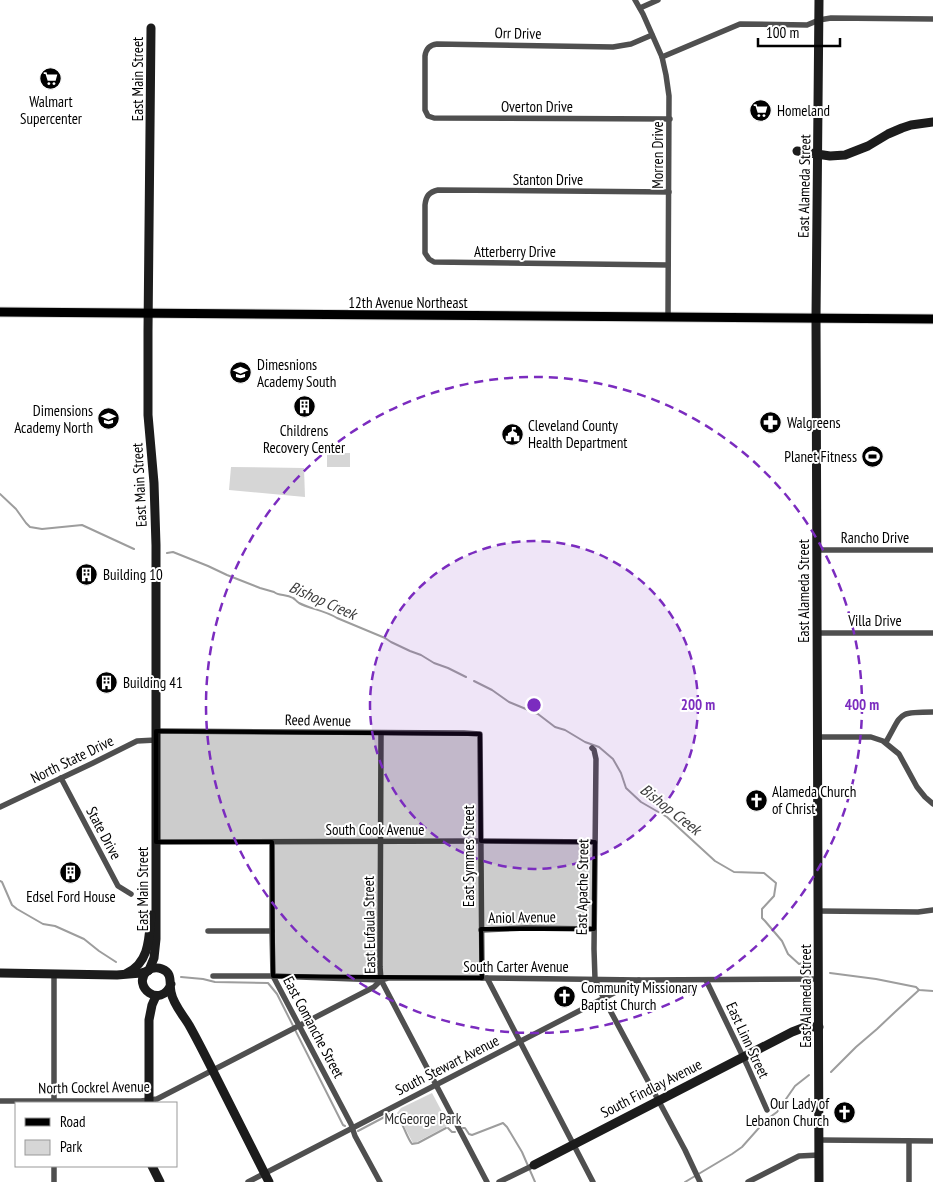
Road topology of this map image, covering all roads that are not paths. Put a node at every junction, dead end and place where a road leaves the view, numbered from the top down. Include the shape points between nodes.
1 (635, 0) edge
2 (658, 0) edge
3 (819, 0) edge
4 (640, 8) junction
5 (933, 19) edge
6 (819, 20) junction
7 (151, 28) dead end
8 (652, 35) junction
9 (662, 57) junction
10 (426, 93) joint
11 (670, 119) junction
12 (933, 122) edge
13 (797, 151) dead end
14 (818, 154) junction
15 (669, 192) junction
16 (429, 194) joint
17 (668, 264) junction
18 (0, 312) edge
19 (148, 314) junction
20 (668, 318) junction
21 (816, 318) junction
22 (933, 319) edge
23 (816, 550) junction
24 (933, 550) edge
25 (817, 632) junction
26 (933, 632) edge
27 (933, 712) edge
28 (381, 733) junction
29 (480, 734) joint
30 (156, 735) junction
31 (817, 737) junction
32 (886, 742) junction
33 (592, 748) dead end
34 (61, 778) junction
35 (933, 804) edge
36 (0, 807) edge
37 (380, 841) junction
38 (481, 841) junction
39 (156, 842) junction
40 (272, 842) junction
41 (595, 842) junction
42 (156, 870) junction
43 (131, 894) dead end
44 (933, 910) edge
45 (818, 911) junction
46 (594, 929) junction
47 (481, 930) junction
48 (208, 931) dead end
49 (272, 931) junction
50 (156, 939) junction
51 (149, 970) junction
52 (164, 970) junction
53 (0, 973) edge
54 (54, 974) junction
55 (121, 974) junction
56 (213, 976) dead end
57 (273, 976) junction
58 (484, 978) junction
59 (596, 979) junction
60 (819, 979) junction
61 (381, 980) junction
62 (640, 980) junction
63 (706, 980) junction
64 (170, 984) junction
65 (144, 987) junction
66 (158, 996) junction
67 (604, 999) junction
68 (181, 1012) junction
69 (149, 1020) junction
70 (298, 1026) junction
71 (819, 1027) junction
72 (520, 1041) junction
73 (742, 1056) junction
74 (212, 1070) junction
75 (435, 1085) junction
76 (658, 1100) junction
77 (0, 1101) edge
78 (54, 1102) edge
79 (149, 1102) edge
80 (767, 1110) dead end
81 (352, 1128) junction
82 (819, 1140) junction
83 (909, 1140) junction
84 (933, 1140) edge
85 (573, 1144) junction
86 (819, 1155) junction
87 (534, 1165) joint
88 (54, 1167) edge
89 (152, 1167) edge
90 (265, 1173) junction
91 (700, 1181) edge
92 (54, 1182) edge
93 (160, 1182) edge
94 (248, 1182) edge
95 (269, 1182) edge
96 (380, 1182) edge
97 (487, 1182) edge
98 (499, 1182) edge
99 (593, 1182) edge
100 (748, 1182) edge
101 (819, 1182) edge
102 (909, 1182) edge

1 - 4 street, Morren Drive
2 - 4 street
3 - 6 street, East Alameda Street
4 - 8 street, Morren Drive
5 - 6 street
6 - 9 street via 807,25 737,25
6 - 14 street, East Alameda Street
7 - 19 street, East Main Street
8 - 9 street, Morren Drive
8 - 10 street, Orr Drive via 613,47 429,46 426,52
9 - 11 street, Morren Drive
10 - 11 street, Overton Drive via 425,110 434,118
11 - 15 street, Morren Drive
12 - 14 street via 902,128 844,155
13 - 14 street
14 - 21 street, East Alameda Street
15 - 16 street, Stanton Drive via 438,190
15 - 17 street, Morren Drive
16 - 17 street, Atterberry Drive via 425,200 425,248 427,256 434,262
17 - 20 street, Morren Drive
18 - 19 main road, 12th Avenue Northeast
19 - 20 main road, 12th Avenue Northeast
19 - 30 street, East Main Street via 148,415 156,545
20 - 21 main road, 12th Avenue Northeast
21 - 22 main road, 12th Avenue Northeast
21 - 23 street, East Alameda Street
23 - 24 street, Rancho Drive
23 - 25 street, East Alameda Street
25 - 26 street, Villa Drive
25 - 31 street, East Alameda Street
27 - 32 street via 903,715
28 - 29 street, Reed Avenue
28 - 30 street, Reed Avenue
28 - 37 street, East Eufaula Street
29 - 38 street, East Symmes Street
30 - 34 street, North State Drive
30 - 39 street, East Main Street
31 - 32 street via 871,737
31 - 45 street, East Alameda Street
32 - 35 street via 900,756 917,787
33 - 41 street, East Apache Street via 596,754
34 - 36 street, North State Drive
34 - 43 street, State Drive via 118,886
37 - 38 street, South Cook Avenue
37 - 40 street, South Cook Avenue
37 - 61 street, East Eufaula Street
38 - 41 street, South Cook Avenue
38 - 47 street, East Symmes Street
39 - 40 street, South Cook Avenue
39 - 42 street, East Main Street
40 - 49 street, East Comanche Street
41 - 46 street, East Apache Street
42 - 50 street, East Main Street
42 - 55 street via 148,950 138,966
44 - 45 street
45 - 60 street, East Alameda Street
46 - 47 street, Aniol Avenue
46 - 59 street, East Apache Street
47 - 58 street, East Symmes Street
48 - 49 street
49 - 57 street, East Comanche Street
50 - 51 street, East Main Street
50 - 52 street, East Main Street
51 - 52 street
51 - 55 street
51 - 65 street via 144,975
52 - 64 street
53 - 54 street
54 - 55 street
54 - 78 street
55 - 65 street
56 - 57 street, South Carter Avenue
57 - 61 street, South Carter Avenue
57 - 70 street, East Comanche Street
58 - 59 street, South Carter Avenue
58 - 61 street, South Carter Avenue
58 - 72 street, East Symmes Street
59 - 62 street, South Carter Avenue
59 - 67 street, East Apache Street
60 - 63 street, South Carter Avenue
60 - 71 street, East Alameda Street
61 - 70 street, North Cockrel Avenue via 374,987
61 - 75 street, East Eufaula Street
62 - 63 street, South Carter Avenue
62 - 67 street, South Stewart Avenue
63 - 73 street, East Linn Street
64 - 66 street via 165,993
64 - 68 street
65 - 66 street via 151,995
65 - 69 street
66 - 68 street
66 - 69 street
67 - 72 street, South Stewart Avenue
67 - 76 street, East Apache Street
68 - 74 street
69 - 79 street
70 - 74 street, North Cockrel Avenue
70 - 81 street, East Comanche Street
71 - 73 street, South Findlay Avenue via 805,1027
71 - 82 street, East Alameda Street
72 - 75 street, South Stewart Avenue
72 - 85 street, East Symmes Street
73 - 76 street, South Findlay Avenue
73 - 80 street, East Linn Street
74 - 79 street, North Cockrel Avenue
74 - 90 street
75 - 81 street, South Stewart Avenue
75 - 97 street, East Eufaula Street
76 - 85 street, South Findlay Avenue
76 - 91 street, East Apache Street
77 - 78 street, North Cockrel Avenue
78 - 79 street, North Cockrel Avenue
81 - 90 street, South Stewart Avenue
81 - 96 street, East Comanche Street
82 - 83 street
82 - 86 street, East Alameda Street
83 - 84 street
83 - 102 street
85 - 87 street, South Findlay Avenue
85 - 99 street, East Symmes Street
86 - 100 street via 799,1156
86 - 101 street, East Alameda Street
87 - 98 street, South Findlay Avenue
88 - 92 street
89 - 93 street
90 - 94 street, South Stewart Avenue
90 - 95 street

